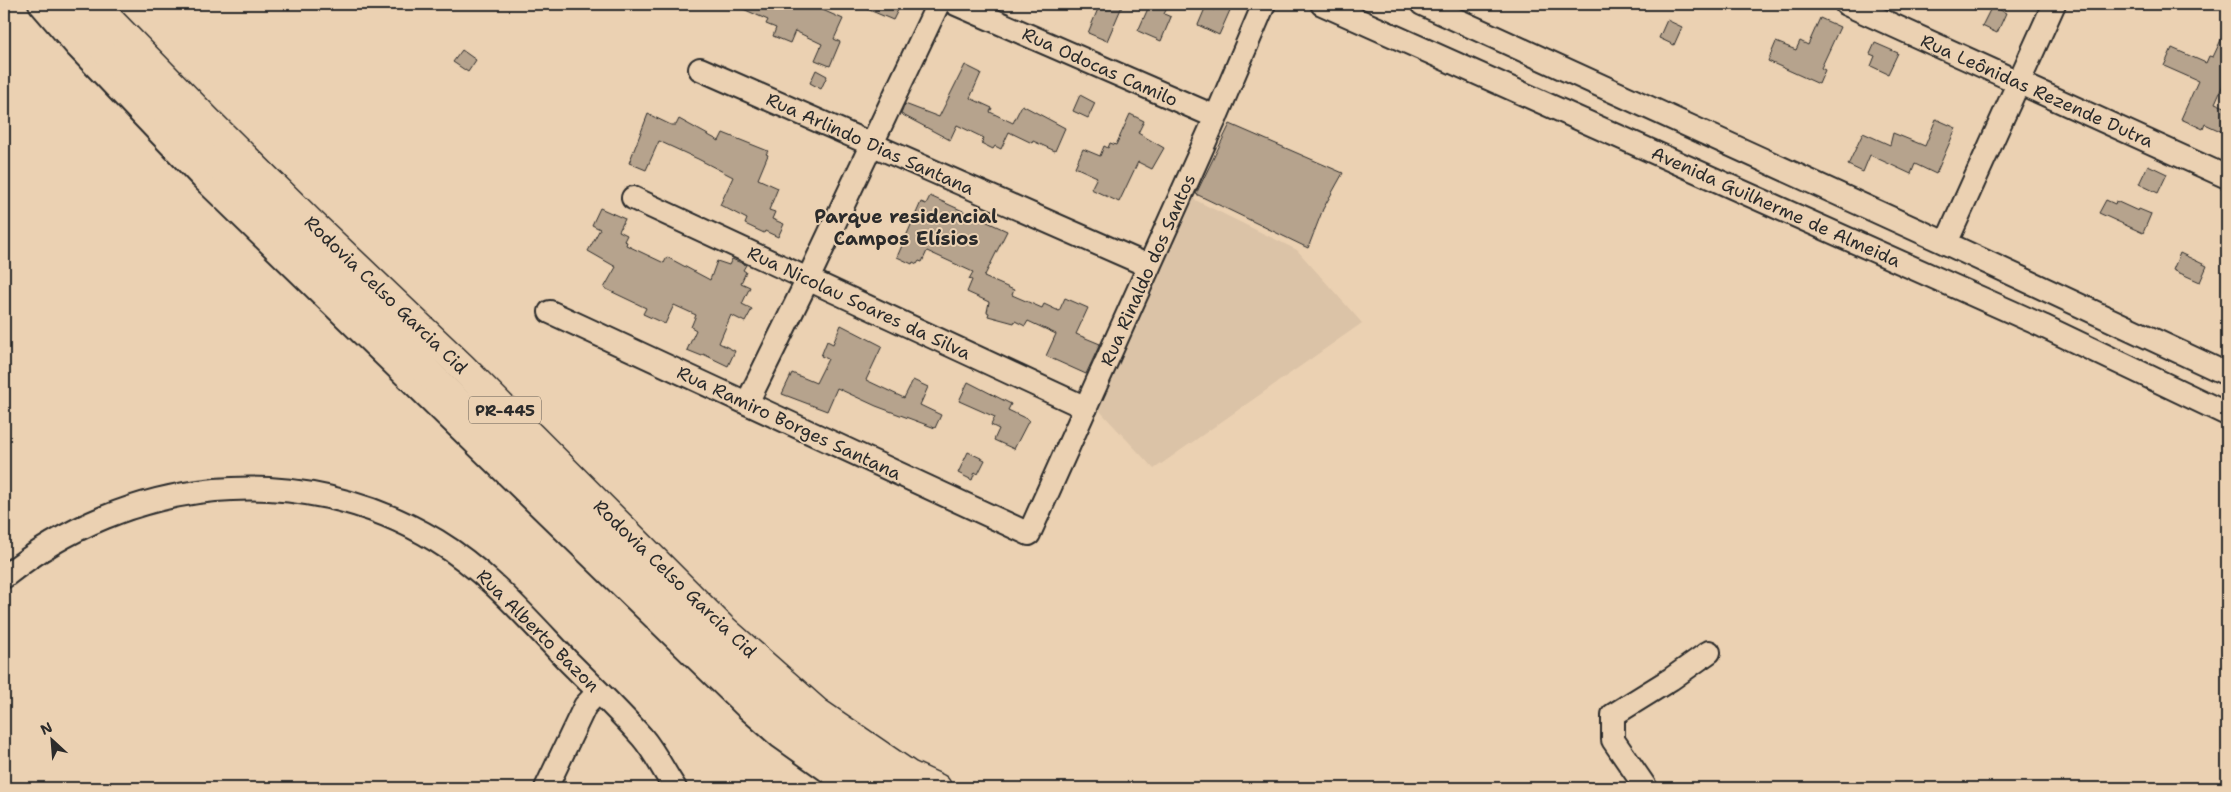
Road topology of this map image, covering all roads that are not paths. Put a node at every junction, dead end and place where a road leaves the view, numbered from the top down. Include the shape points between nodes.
1 (40, 4) edge
2 (60, 4) edge
3 (94, 4) edge
4 (938, 4) edge
5 (956, 4) edge
6 (1264, 4) edge
7 (1322, 4) edge
8 (1422, 4) edge
9 (1846, 4) edge
10 (2054, 4) edge
11 (700, 69) dead end
12 (2018, 84) junction
13 (1216, 117) junction
14 (871, 145) junction
15 (2227, 177) edge
16 (633, 198) dead end
17 (1946, 243) junction
18 (1149, 266) junction
19 (808, 279) junction
20 (550, 312) dead end
21 (2227, 374) edge
22 (747, 403) junction
23 (1086, 408) junction
24 (2227, 414) edge
25 (1029, 534) joint
26 (4, 577) edge
27 (1709, 652) dead end
28 (598, 692) junction
29 (546, 788) edge
30 (675, 788) edge
31 (852, 788) edge
32 (888, 788) edge
33 (937, 788) edge
34 (1646, 788) edge

1 - 31 street via 202,178 738,700 780,737
2 - 32 highway, Rodovia Celso Garcia Cid / PR-445 via 241,188 706,647 790,722
3 - 33 highway, Rodovia Celso Garcia Cid / PR-445 via 309,222 462,367 721,627 817,712 909,775
4 - 14 street
5 - 13 street, Rua Odocas Camilo
6 - 13 street, Rua Rinaldo dos Santos
7 - 24 street, Avenida Guilherme de Almeida via 2043,326
8 - 17 street, Avenida Guilherme de Almeida
9 - 12 street, Rua Leônidas Rezende Dutra
10 - 12 street
11 - 14 street, Rua Arlindo Dias Santana
12 - 15 street, Rua Leônidas Rezende Dutra
12 - 17 street
13 - 18 street, Rua Rinaldo dos Santos
14 - 18 street, Rua Arlindo Dias Santana
14 - 19 street
16 - 19 street, Rua Nicolau Soares da Silva
17 - 21 street, Avenida Guilherme de Almeida
18 - 23 street, Rua Rinaldo dos Santos
19 - 22 street
19 - 23 street, Rua Nicolau Soares da Silva
20 - 22 street, Rua Ramiro Borges Santana
22 - 25 street, Rua Ramiro Borges Santana
23 - 25 street, Rua Rinaldo dos Santos
26 - 28 street, Rua Alberto Bazon via 70,534 118,511 148,502 178,494 224,489 300,492 385,515 429,536 462,558 506,596
27 - 34 street via 1612,715 1613,740
28 - 29 street via 585,706
28 - 30 street, Rua Alberto Bazon via 643,738

